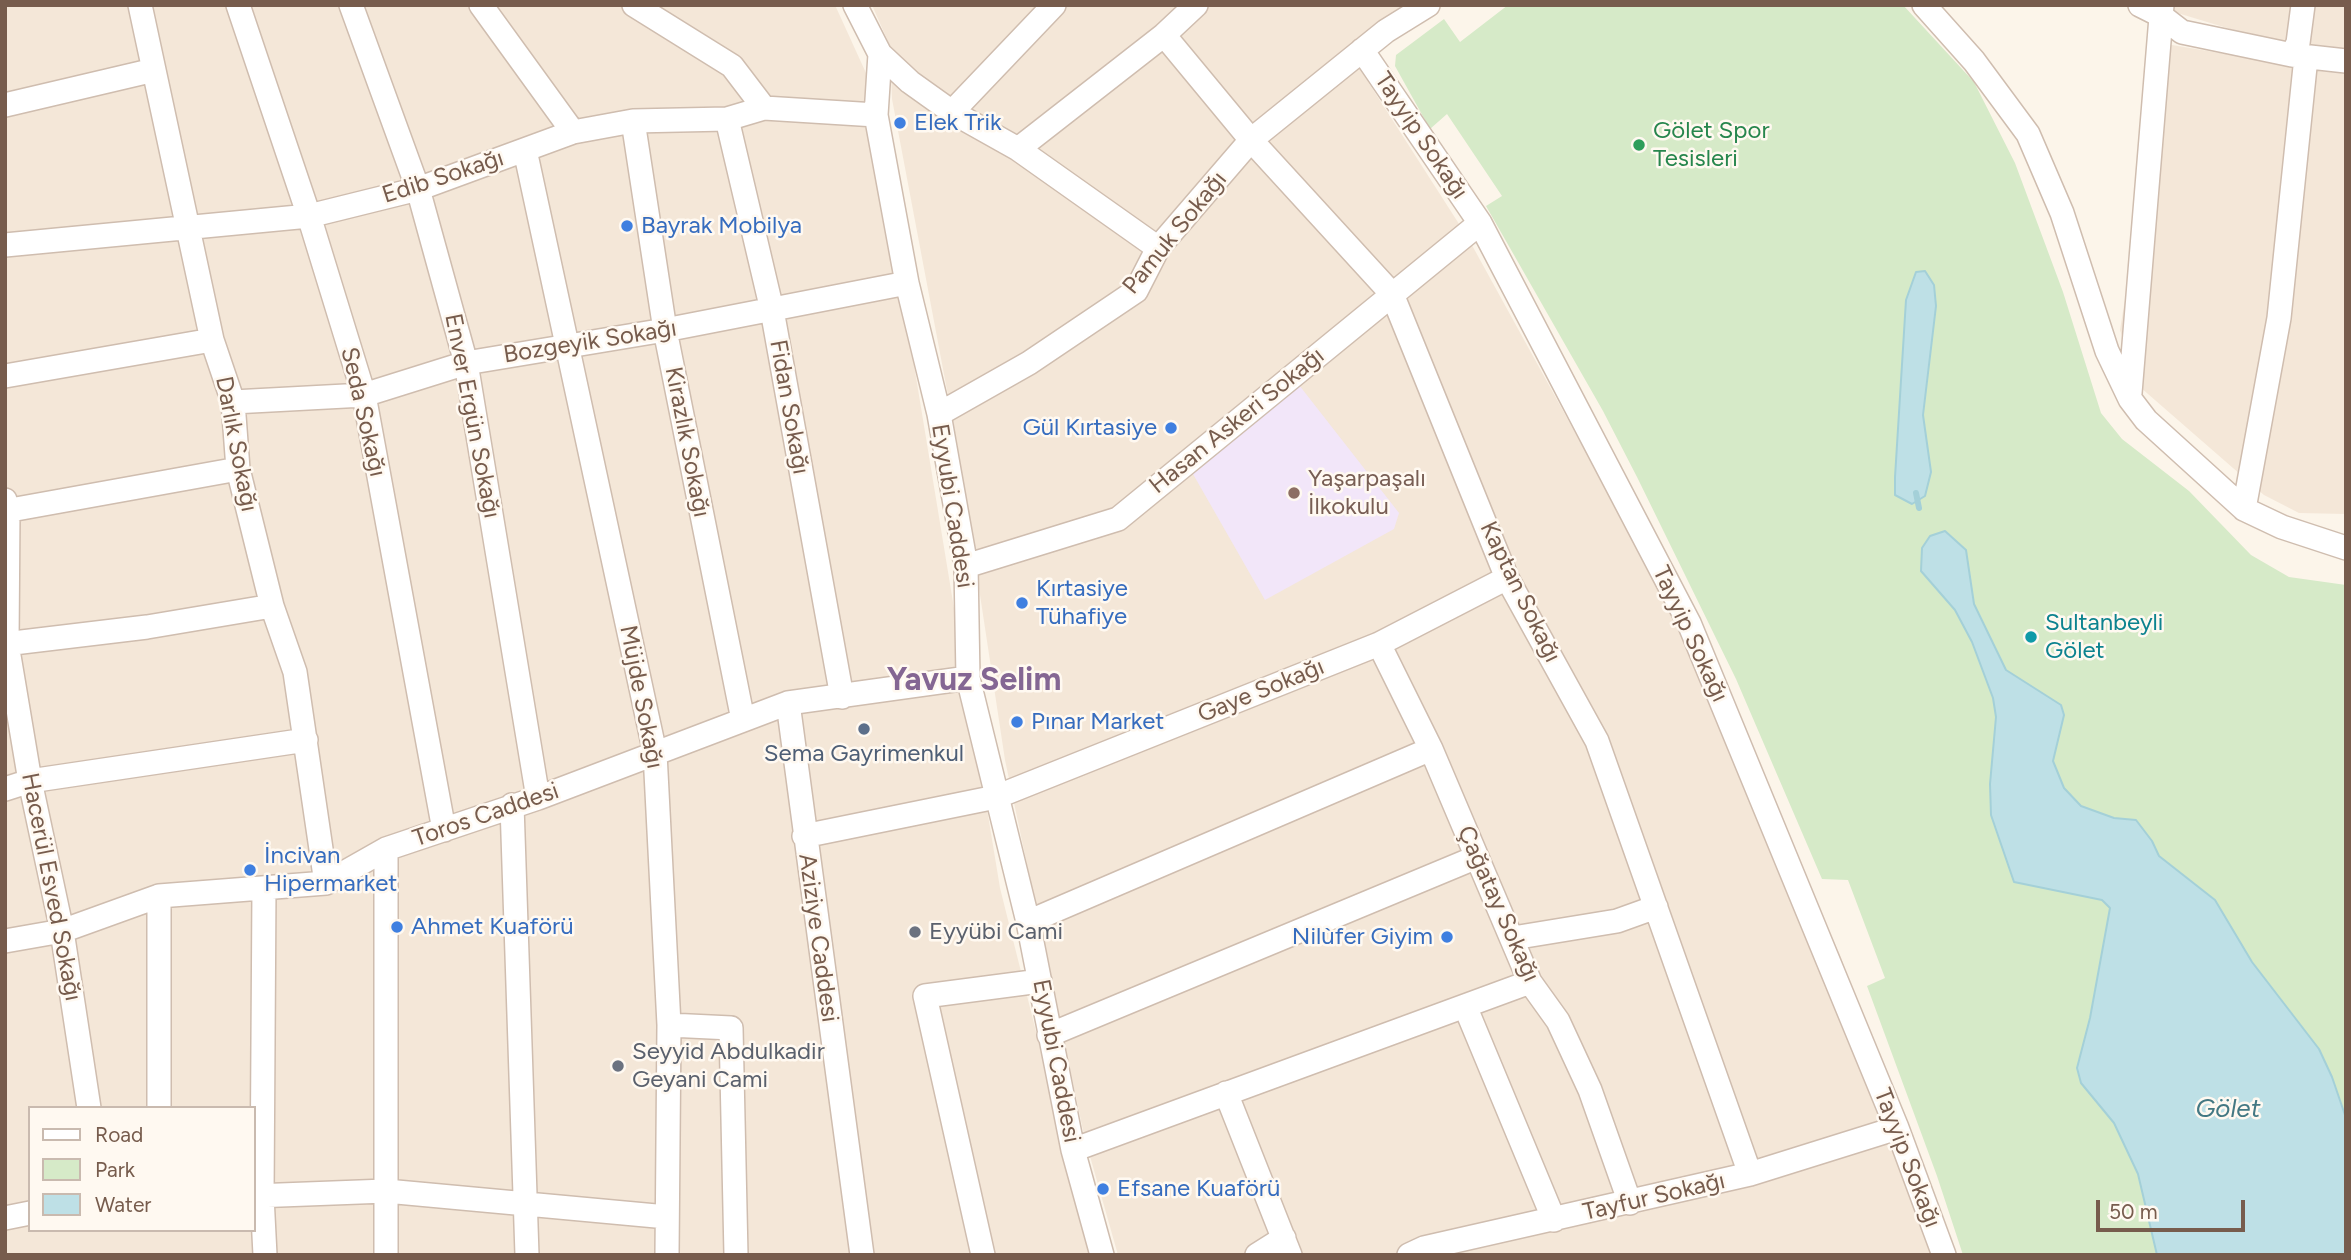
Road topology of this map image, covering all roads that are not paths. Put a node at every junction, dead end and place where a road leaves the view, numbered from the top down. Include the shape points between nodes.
1 (140, 5) edge
2 (238, 5) edge
3 (351, 5) edge
4 (481, 5) edge
5 (634, 5) edge
6 (855, 5) edge
7 (1054, 5) edge
8 (1196, 5) edge
9 (1428, 5) edge
10 (1924, 5) edge
11 (2303, 5) edge
12 (2154, 9) edge
13 (1164, 35) junction
14 (1362, 50) junction
15 (880, 54) junction
16 (2299, 56) junction
17 (2346, 61) edge
18 (154, 70) junction
19 (5, 105) edge
20 (764, 108) junction
21 (951, 112) junction
22 (876, 115) junction
23 (727, 119) junction
24 (633, 121) junction
25 (573, 132) junction
26 (1251, 140) junction
27 (1018, 149) junction
28 (525, 150) junction
29 (418, 189) junction
30 (309, 216) junction
31 (1480, 223) junction
32 (190, 229) junction
33 (5, 244) edge
34 (1158, 248) junction
35 (907, 283) junction
36 (1392, 294) junction
37 (772, 310) junction
38 (665, 330) junction
39 (212, 340) junction
40 (568, 345) junction
41 (466, 363) junction
42 (5, 376) edge
43 (364, 395) junction
44 (2130, 399) junction
45 (233, 402) junction
46 (939, 414) junction
47 (238, 469) junction
48 (6, 507) edge
49 (2244, 509) junction
50 (2346, 548) edge
51 (966, 566) junction
52 (1507, 578) junction
53 (272, 606) junction
54 (6, 644) edge
55 (1379, 644) junction
56 (968, 678) junction
57 (842, 697) junction
58 (788, 703) junction
59 (743, 720) junction
60 (306, 740) junction
61 (1431, 748) junction
62 (655, 753) junction
63 (30, 781) junction
64 (5, 789) edge
65 (996, 797) junction
66 (538, 798) junction
67 (512, 805) junction
68 (444, 830) junction
69 (804, 836) junction
70 (386, 849) junction
71 (1477, 857) junction
72 (326, 883) junction
73 (264, 888) junction
74 (159, 896) junction
75 (1656, 908) junction
76 (1028, 922) junction
77 (62, 931) junction
78 (1513, 939) junction
79 (5, 942) edge
80 (1040, 981) junction
81 (1530, 982) junction
82 (1465, 1006) junction
83 (669, 1025) junction
84 (1049, 1035) junction
85 (1226, 1093) junction
86 (89, 1106) edge
87 (159, 1106) edge
88 (1897, 1128) junction
89 (1073, 1150) junction
90 (1750, 1174) junction
91 (386, 1191) junction
92 (258, 1196) edge
93 (527, 1203) junction
94 (1630, 1203) junction
95 (28, 1213) edge
96 (667, 1217) junction
97 (5, 1218) edge
98 (1554, 1220) junction
99 (1287, 1246) edge
100 (265, 1255) edge
101 (386, 1255) edge
102 (527, 1255) edge
103 (667, 1255) edge
104 (736, 1255) edge
105 (862, 1255) edge
106 (984, 1255) edge
107 (1102, 1255) edge
108 (1256, 1255) edge
109 (1409, 1255) edge
110 (1944, 1255) edge

1 - 18 street, Darlık Sokağı
2 - 30 street, Seda Sokağı
3 - 29 street, Enver Ergün Sokağı
4 - 25 street
5 - 20 street via 732,66
6 - 15 street
7 - 21 street
8 - 13 street
9 - 14 street, Pamuk Sokağı
10 - 44 street via 1974,61 2028,134 2062,213 2107,351
11 - 16 street
12 - 16 street via 2182,32
12 - 44 street
13 - 26 street, Kaptan Sokağı
13 - 27 street
14 - 26 street, Pamuk Sokağı
14 - 31 street, Tayyip Sokağı
15 - 21 street
15 - 22 street, Eyyubi Caddesi
16 - 17 street
16 - 49 street via 2279,318
18 - 19 street
18 - 32 street, Darlık Sokağı
20 - 22 street, Edib Sokağı
20 - 23 street, Edib Sokağı
21 - 27 street
22 - 35 street, Eyyubi Caddesi
23 - 24 street, Edib Sokağı
23 - 37 street, Fidan Sokağı
24 - 25 street, Edib Sokağı
24 - 38 street, Kirazlık Sokağı
25 - 28 street, Edib Sokağı
26 - 34 street, Pamuk Sokağı
26 - 36 street, Kaptan Sokağı
27 - 34 street
28 - 29 street, Edib Sokağı
28 - 40 street, Müjde Sokağı
29 - 30 street, Edib Sokağı
29 - 41 street, Enver Ergün Sokağı
30 - 32 street, Edib Sokağı
30 - 43 street, Seda Sokağı
31 - 36 street, Hasan Askeri Sokağı
31 - 88 street, Tayyip Sokağı via 1689,623
32 - 33 street, Edib Sokağı
32 - 39 street, Darlık Sokağı
34 - 46 street, Pamuk Sokağı via 1136,291 1029,363
35 - 37 street, Bozgeyik Sokağı
35 - 46 street, Eyyubi Caddesi
36 - 51 street, Hasan Askeri Sokağı via 1118,519
36 - 52 street, Kaptan Sokağı
37 - 38 street, Bozgeyik Sokağı
37 - 57 street, Fidan Sokağı
38 - 40 street, Bozgeyik Sokağı
38 - 59 street, Kirazlık Sokağı
39 - 42 street
39 - 45 street, Darlık Sokağı
40 - 41 street, Bozgeyik Sokağı
40 - 62 street, Müjde Sokağı
41 - 43 street, Bozgeyik Sokağı
41 - 66 street, Enver Ergün Sokağı
43 - 45 street, Bozgeyik Sokağı
43 - 68 street, Seda Sokağı
44 - 49 street via 2165,441
45 - 47 street, Darlık Sokağı
46 - 51 street, Eyyubi Caddesi
47 - 48 street
47 - 53 street, Darlık Sokağı
48 - 54 street, Hacerül Esved Sokağı
49 - 50 street
51 - 56 street, Eyyubi Caddesi
52 - 55 street, Gaye Sokağı
52 - 75 street, Kaptan Sokağı via 1597,741
53 - 54 street
53 - 60 street, Darlık Sokağı via 295,672
54 - 63 street, Hacerül Esved Sokağı
55 - 61 street, Çağatay Sokağı
55 - 65 street, Gaye Sokağı
56 - 57 street, Toros Caddesi
56 - 65 street, Eyyubi Caddesi
57 - 58 street, Toros Caddesi
58 - 59 street, Toros Caddesi
58 - 69 street, Aziziye Caddesi
59 - 62 street, Toros Caddesi
60 - 63 street
60 - 72 street, Darlık Sokağı
61 - 71 street, Çağatay Sokağı
61 - 76 street
62 - 66 street, Toros Caddesi
62 - 83 street, Müjde Sokağı
63 - 64 street
63 - 77 street, Hacerül Esved Sokağı
65 - 69 street, Gaye Sokağı
65 - 76 street, Eyyubi Caddesi
66 - 67 street, Toros Caddesi
67 - 68 street, Toros Caddesi
67 - 93 street
68 - 70 street, Toros Caddesi
69 - 105 street, Aziziye Caddesi
70 - 72 street, Toros Caddesi
70 - 91 street
71 - 78 street, Çağatay Sokağı
71 - 84 street
72 - 73 street, Toros Caddesi
73 - 74 street, Toros Caddesi
73 - 92 street
74 - 77 street, Toros Caddesi
74 - 87 street
75 - 78 street via 1617,922
75 - 90 street, Kaptan Sokağı
76 - 80 street, Eyyubi Caddesi
77 - 79 street, Toros Caddesi
77 - 86 street, Hacerül Esved Sokağı
78 - 81 street, Çağatay Sokağı
80 - 84 street, Eyyubi Caddesi
80 - 106 street via 925,996
81 - 82 street
81 - 94 street, Çağatay Sokağı via 1558,1021 1590,1090
82 - 85 street
82 - 98 street
83 - 96 street, Müjde Sokağı
83 - 104 street via 731,1028
84 - 89 street, Eyyubi Caddesi
85 - 89 street
85 - 99 street
88 - 90 street, Tayfur Sokağı
88 - 110 street, Tayyip Sokağı
89 - 107 street, Eyyubi Caddesi
90 - 94 street, Tayfur Sokağı
91 - 92 street
91 - 93 street
91 - 101 street
92 - 100 street
93 - 96 street
93 - 102 street
94 - 98 street, Tayfur Sokağı
95 - 97 street
96 - 103 street, Müjde Sokağı
98 - 109 street, Tayfur Sokağı
99 - 108 street

